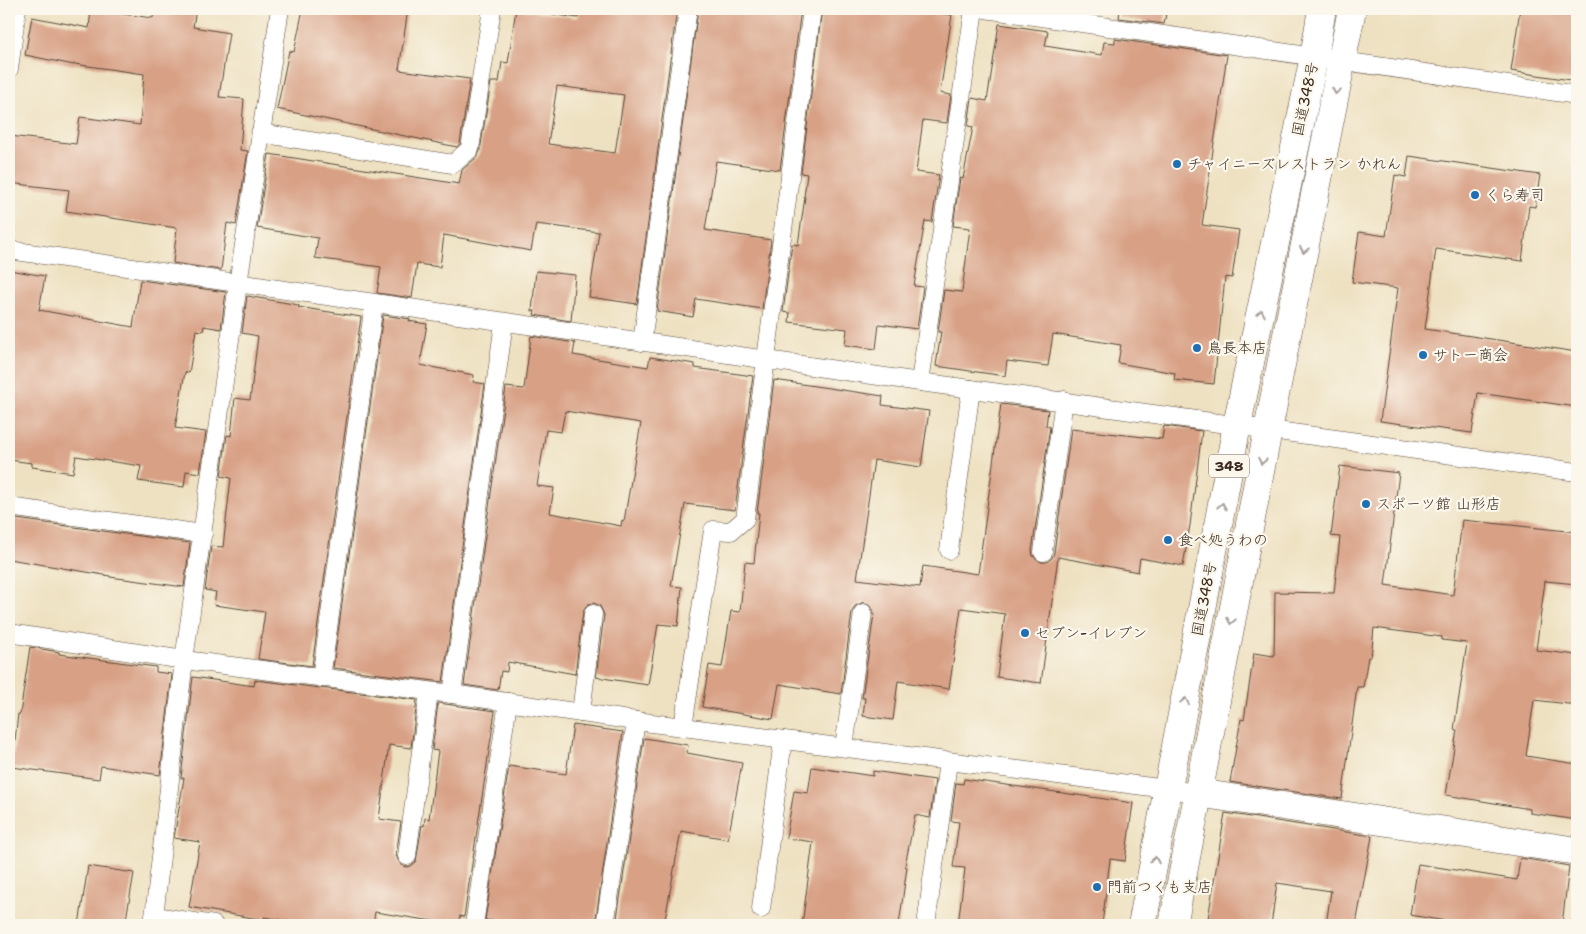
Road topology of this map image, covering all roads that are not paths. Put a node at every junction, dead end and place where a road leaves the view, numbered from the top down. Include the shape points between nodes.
1 (17, 9) edge
2 (280, 9) edge
3 (492, 9) edge
4 (688, 9) edge
5 (812, 9) edge
6 (974, 9) edge
7 (984, 9) edge
8 (1322, 9) edge
9 (1352, 9) edge
10 (1314, 57) junction
11 (1341, 61) junction
12 (9, 69) edge
13 (1577, 96) edge
14 (260, 133) junction
15 (9, 250) edge
16 (238, 284) junction
17 (374, 304) junction
18 (504, 322) junction
19 (642, 342) junction
20 (767, 360) junction
21 (920, 382) junction
22 (971, 389) junction
23 (1064, 400) junction
24 (1237, 425) junction
25 (1268, 430) junction
26 (1577, 472) edge
27 (9, 508) edge
28 (203, 534) junction
29 (949, 550) dead end
30 (1043, 552) dead end
31 (863, 613) dead end
32 (593, 614) dead end
33 (9, 633) edge
34 (184, 660) junction
35 (320, 678) junction
36 (429, 692) junction
37 (452, 694) junction
38 (508, 702) junction
39 (581, 713) junction
40 (636, 721) junction
41 (683, 727) junction
42 (783, 740) junction
43 (844, 747) junction
44 (948, 762) junction
45 (1168, 789) junction
46 (1198, 793) junction
47 (1577, 851) edge
48 (408, 856) dead end
49 (761, 909) dead end
50 (154, 921) edge
51 (214, 925) edge
52 (474, 925) edge
53 (605, 925) edge
54 (926, 925) edge
55 (1142, 925) edge
56 (1173, 925) edge

1 - 12 lane
2 - 14 lane
3 - 14 lane via 470,149 453,164
4 - 19 lane
5 - 20 lane
6 - 21 lane
7 - 10 lane
8 - 10 main road, 国道348号 / 348
9 - 11 main road, 国道348号 / 348
10 - 11 lane
24 -> 10 main road, 国道348号 / 348
11 - 13 lane
11 -> 25 main road, 国道348号 / 348
14 - 16 lane
15 - 16 lane
16 - 17 lane
16 - 28 lane
17 - 18 lane
17 - 35 lane
18 - 19 lane
18 - 37 lane
19 - 20 lane
20 - 21 lane
20 - 41 lane via 745,519 731,531 713,530
21 - 22 lane
22 - 23 lane
22 - 29 lane
23 - 24 lane
23 - 30 lane
24 - 25 lane
45 -> 24 main road, 国道348号 / 348
25 - 26 lane
25 -> 46 main road, 国道348号 / 348
27 - 28 lane
28 - 34 lane
31 - 43 lane
32 - 39 lane
33 - 34 lane
34 - 35 lane
34 - 50 lane
35 - 36 lane
36 - 37 lane
36 - 48 lane
37 - 38 lane
38 - 39 lane
38 - 52 lane
39 - 40 lane
40 - 41 lane
40 - 53 lane
41 - 42 lane
42 - 43 lane
42 - 49 lane
43 - 44 lane
44 - 45 lane
44 - 54 lane
45 - 46 lane
55 -> 45 main road, 国道348号 / 348
46 - 47 main road
46 - 56 main road, 国道348号 / 348
50 - 51 lane

